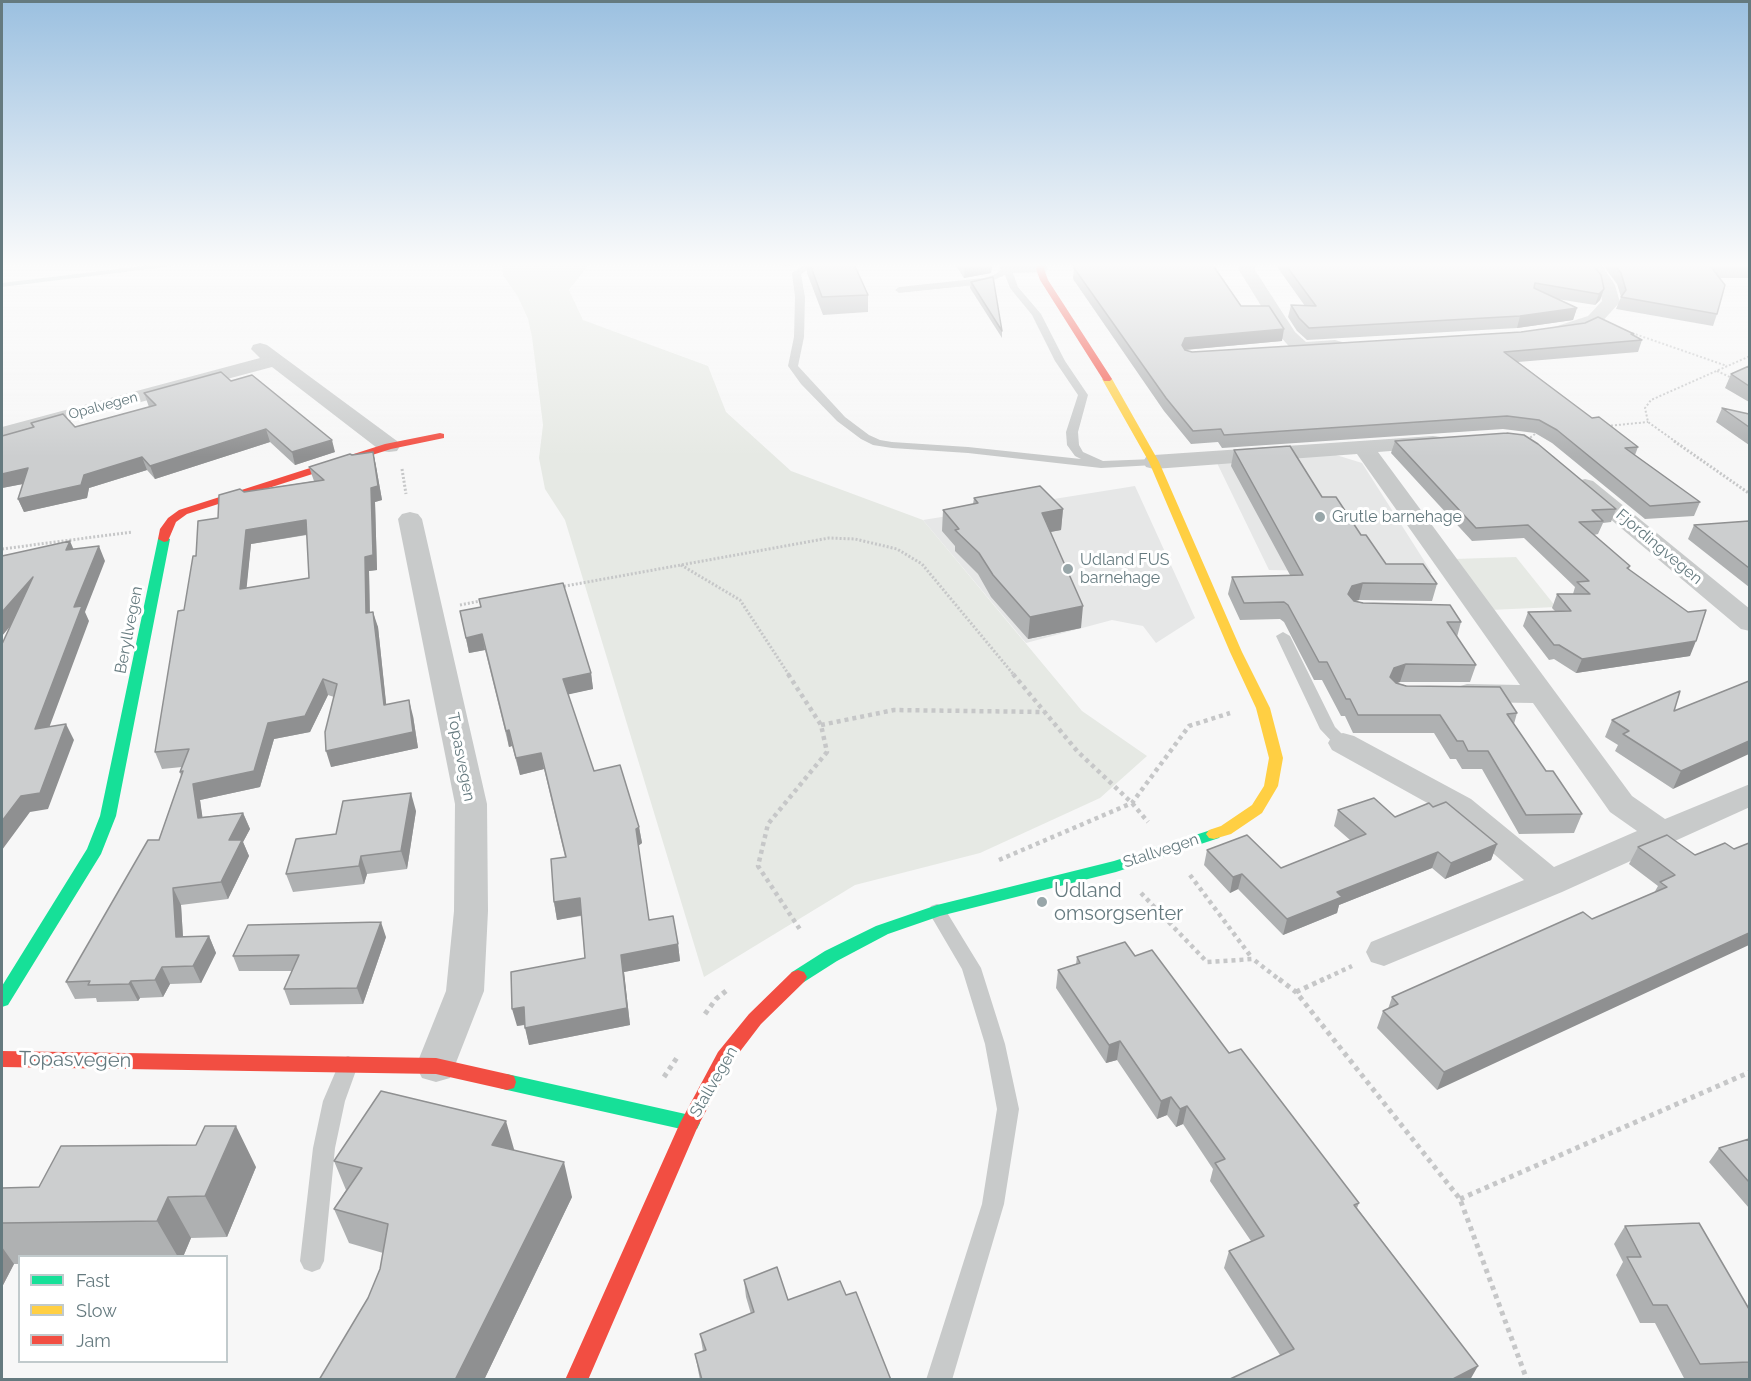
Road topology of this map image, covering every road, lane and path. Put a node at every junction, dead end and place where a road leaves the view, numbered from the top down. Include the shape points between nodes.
1 (799, 328) edge
2 (1043, 328) edge
3 (1076, 328) edge
4 (1284, 328) edge
5 (1572, 328) edge
6 (1618, 328) edge
7 (1545, 333) edge
8 (1358, 345) edge
9 (1301, 348) junction
10 (1279, 350) edge
11 (1749, 356) edge
12 (1727, 366) junction
13 (1716, 371) junction
14 (1741, 382) edge
15 (1648, 422) junction
16 (1604, 426) edge
17 (1539, 431) edge
18 (2, 433) edge
19 (440, 436) dead end
20 (1456, 440) edge
21 (1527, 440) edge
22 (389, 446) junction
23 (1362, 447) junction
24 (1154, 462) junction
25 (1101, 465) junction
26 (1570, 473) edge
27 (1749, 494) edge
28 (410, 519) joint
29 (166, 529) junction
30 (2, 549) edge
31 (680, 565) junction
32 (560, 586) edge
33 (492, 599) edge
34 (430, 611) junction
35 (1448, 611) edge
36 (1481, 612) junction
37 (1749, 623) edge
38 (1283, 636) dead end
39 (1436, 693) edge
40 (1540, 694) junction
41 (1045, 712) junction
42 (821, 725) junction
43 (1343, 743) joint
44 (1749, 794) edge
45 (1152, 827) dead end
46 (1664, 833) junction
47 (1116, 866) junction
48 (1190, 875) dead end
49 (1550, 883) junction
50 (937, 911) junction
51 (801, 931) dead end
52 (1384, 952) joint
53 (1253, 959) junction
54 (1296, 992) junction
55 (2, 1000) edge
56 (2, 1059) edge
57 (348, 1064) junction
58 (436, 1066) junction
59 (1749, 1072) edge
60 (690, 1123) junction
61 (1460, 1199) junction
62 (312, 1261) dead end
63 (576, 1380) edge
64 (939, 1380) edge
65 (1527, 1380) edge

1 - 25 lane via 793,366 841,419 878,443
2 - 25 lane via 1083,394 1072,432 1073,445 1079,454
3 - 24 street, Stallvegen
4 - 9 street
5 - 7 street
6 - 12 path
8 - 9 street
9 - 10 street
11 - 12 path
12 - 13 path
13 - 14 path
13 - 15 path via 1651,400 1645,408
15 - 16 path
15 - 27 path
17 - 21 path
18 - 22 street, Opalvegen via 267,354
19 - 22 street
20 - 23 street
22 - 28 path via 400,453
22 - 29 street via 183,512
23 - 24 street
23 - 36 street
24 - 25 lane
24 - 47 street, Stallvegen via 1263,708 1276,758 1270,786 1257,809 1226,830
26 - 37 street, Fjordingvegen
28 - 34 street, Topasvegen
29 - 30 path
29 - 55 street, Beryllvegen via 108,816 95,850
31 - 32 path
31 - 41 path via 829,538 855,539 897,549 922,564
31 - 42 path via 740,600
33 - 34 path
34 - 58 street, Topasvegen via 471,804 471,911 465,991
35 - 36 street
36 - 40 street
38 - 43 lane via 1328,729
39 - 40 street
40 - 46 street via 1621,804
41 - 42 path via 894,710
41 - 45 path via 1078,752
42 - 51 path via 827,752 768,824 758,866
43 - 49 street via 1460,807
44 - 46 street
46 - 49 street
47 - 50 street, Stallvegen
47 - 53 path via 1208,962
48 - 53 path
49 - 52 street
50 - 60 street, Stallvegen via 882,930 791,982 725,1057
50 - 64 lane via 971,968 995,1044 1008,1109 993,1204
52 - 54 path
53 - 54 path
54 - 61 path
56 - 57 street, Topasvegen
57 - 58 street, Topasvegen
57 - 62 lane via 334,1101 324,1148
58 - 60 street, Topasvegen
59 - 61 path
60 - 63 street, Stallvegen
61 - 65 path

